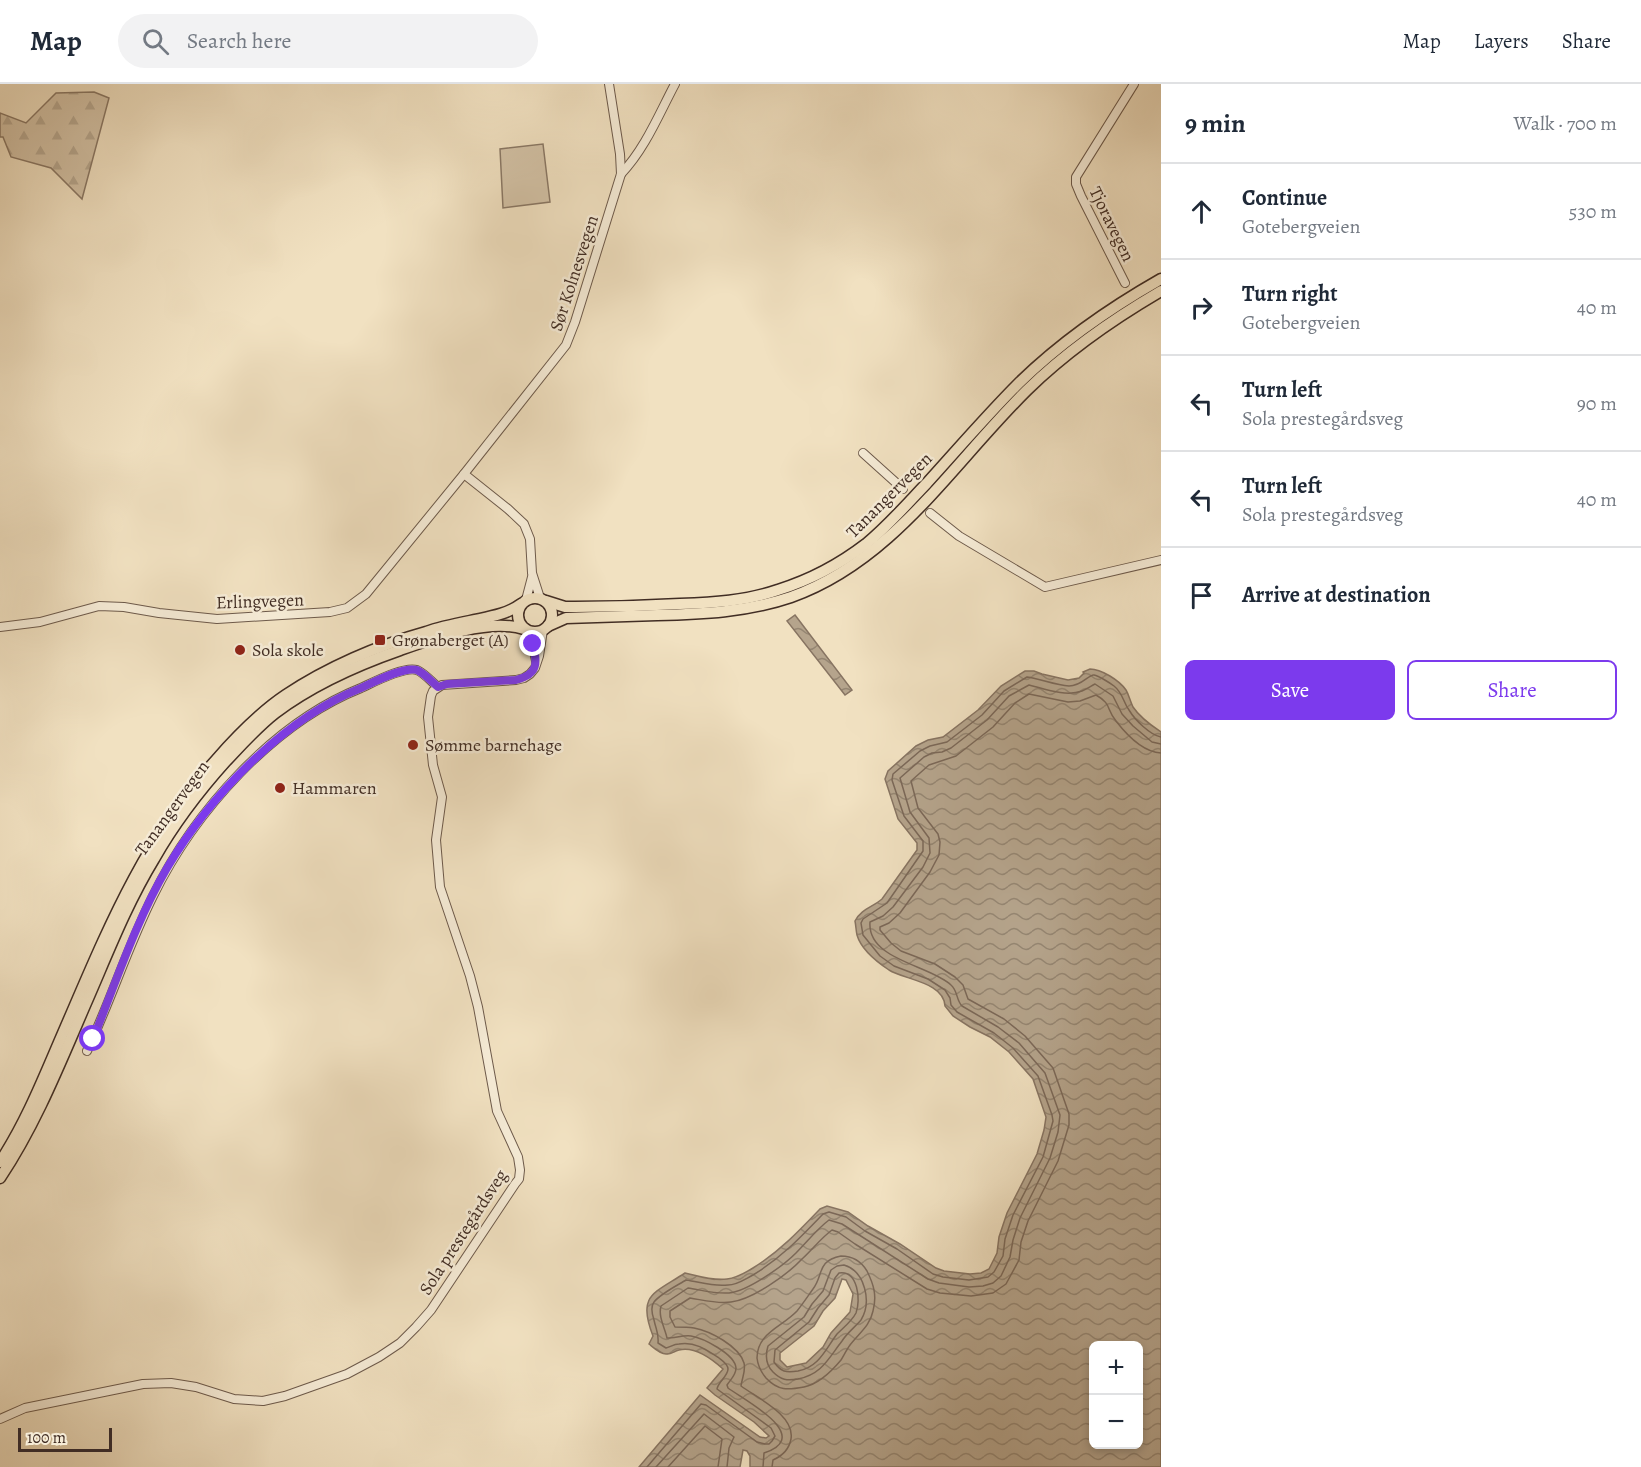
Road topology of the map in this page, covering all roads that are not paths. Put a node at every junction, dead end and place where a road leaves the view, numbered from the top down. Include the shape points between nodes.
1 (609, 84) edge
2 (675, 84) edge
3 (1134, 84) edge
4 (621, 174) junction
5 (1161, 279) edge
6 (1125, 283) dead end
7 (1161, 291) edge
8 (863, 453) dead end
9 (464, 474) junction
10 (903, 489) dead end
11 (930, 513) dead end
12 (1161, 560) edge
13 (532, 573) junction
14 (543, 600) junction
15 (524, 602) junction
16 (0, 627) edge
17 (546, 628) junction
18 (527, 630) junction
19 (537, 662) junction
20 (438, 687) junction
21 (87, 1051) dead end
22 (0, 1162) edge
23 (0, 1178) edge
24 (0, 1419) edge

1 - 4 street, Sør Kolnesvegen
2 - 4 street via 652,129
3 - 6 street, Tjoravegen via 1076,177 1081,196
4 - 9 street, Sør Kolnesvegen via 566,345
5 - 14 highway, Tanangervegen via 1107,312 1048,357 888,525 857,551 819,574 778,590 723,602 575,608
7 - 17 highway, Tanangervegen via 1061,360 999,419 896,532 832,579 789,598 737,610 566,618
8 - 10 street
9 - 13 street via 524,524 530,539
9 - 16 street, Erlingvegen via 366,594 347,608 217,619 99,606 40,622
11 - 12 street via 959,536 1045,587
13 - 14 street
13 - 15 street
14 - 15 highway via 533,598
14 - 17 highway via 552,613
15 - 18 highway via 518,617
15 - 22 highway, Tanangervegen via 506,613 425,632 333,668 268,708 246,727 184,798 134,876 33,1103
17 - 18 highway via 537,632
17 - 19 street
18 - 19 street
18 - 23 highway, Tanangervegen via 508,625 482,628 395,652 312,689 252,734 207,783 153,860 121,923 41,1107
19 - 20 street via 524,678
20 - 21 street via 412,669 354,690 288,729 230,785 168,867 125,957
20 - 24 street, Sola prestegårdsveg via 431,696 428,717 433,765 442,797 436,840 440,887 470,976 496,1112 518,1157 519,1179 417,1328 379,1357 347,1374 263,1401 234,1399 171,1383 143,1384 25,1408

